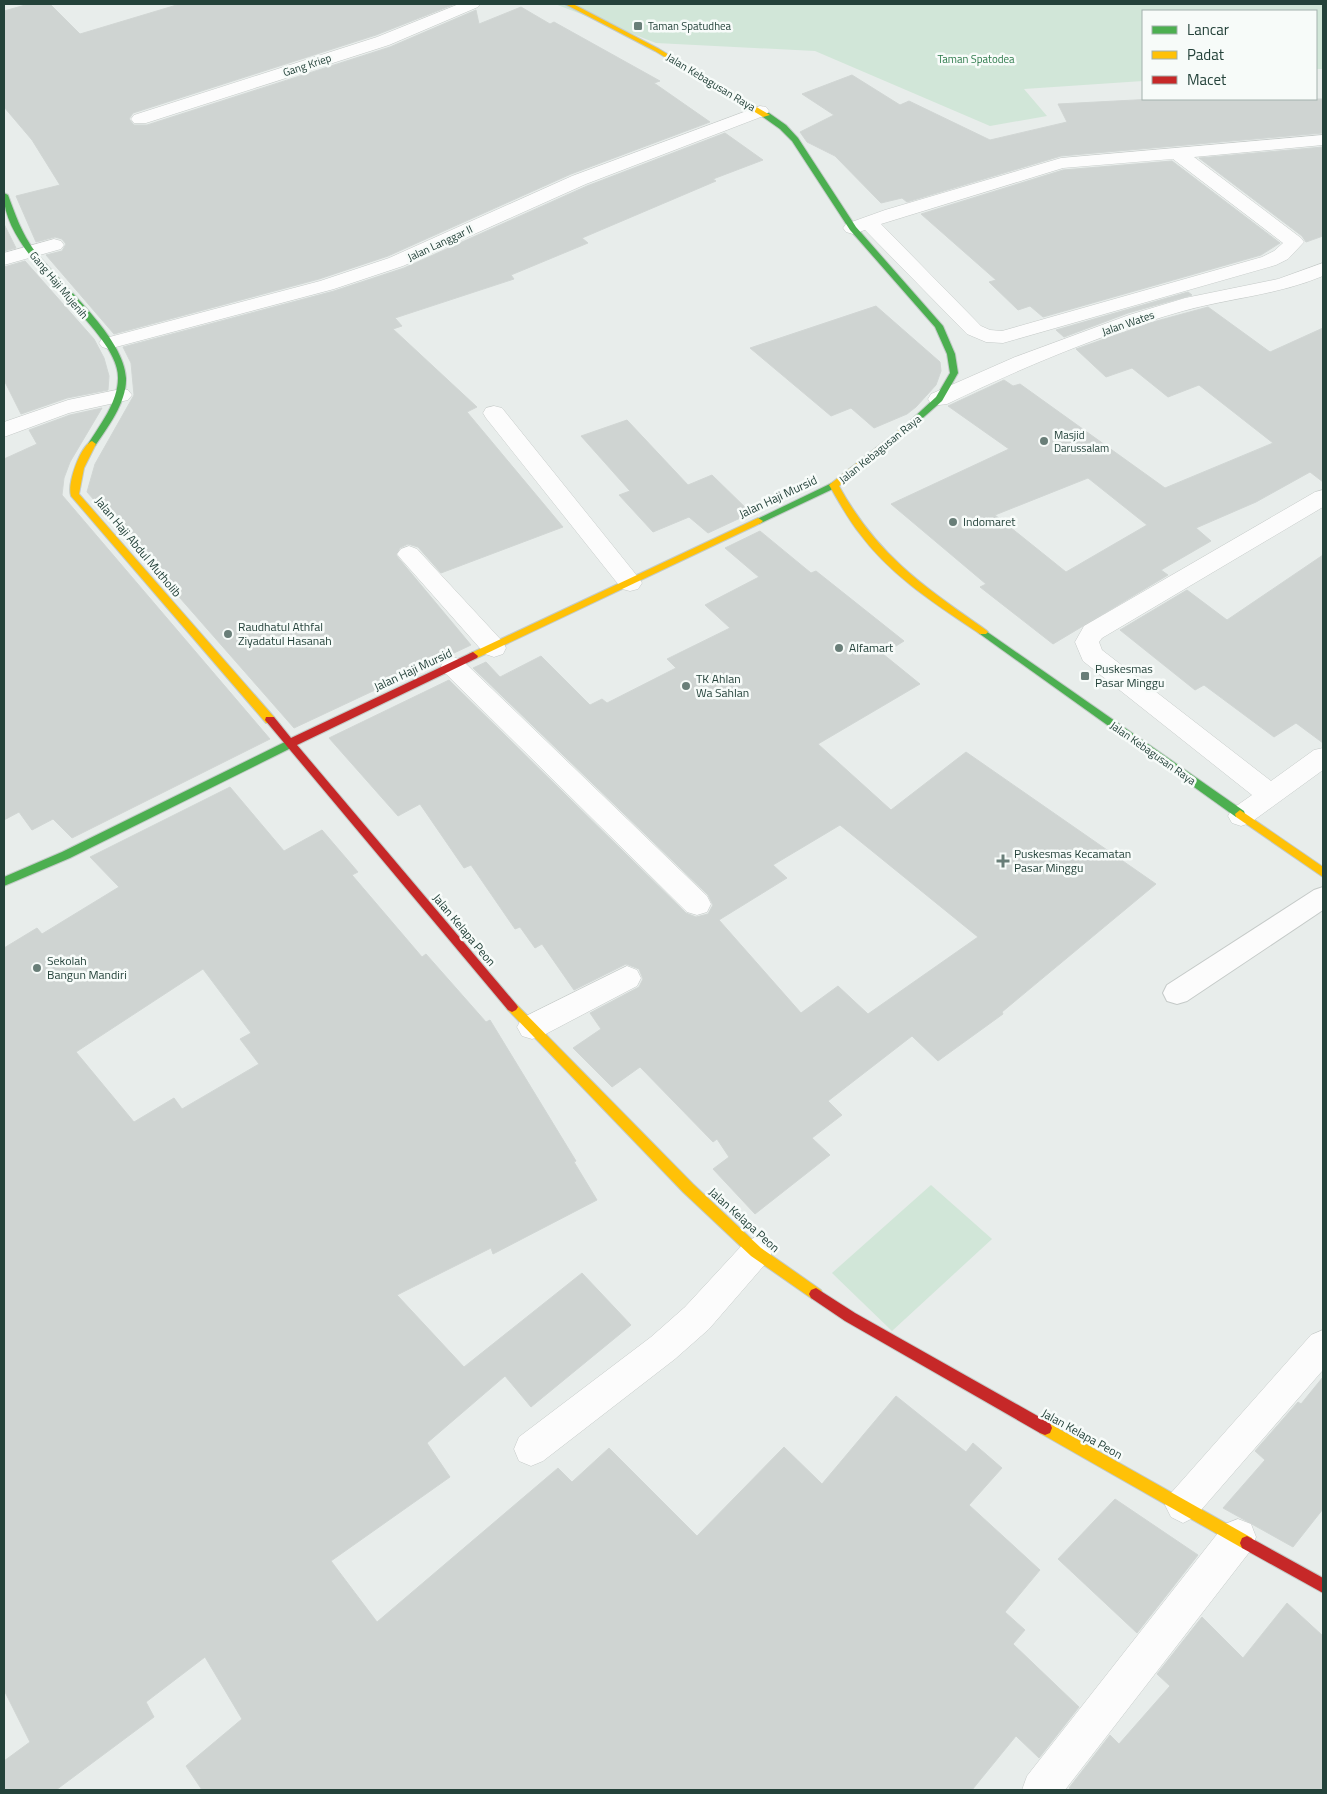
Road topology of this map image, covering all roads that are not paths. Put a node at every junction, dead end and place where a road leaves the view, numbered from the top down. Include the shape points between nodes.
1 (472, 4) edge
2 (568, 4) edge
3 (760, 111) junction
4 (140, 119) dead end
5 (1323, 140) edge
6 (1177, 153) junction
7 (4, 195) edge
8 (861, 225) junction
9 (54, 245) dead end
10 (30, 252) junction
11 (4, 259) edge
12 (1323, 269) edge
13 (109, 344) junction
14 (121, 395) junction
15 (939, 399) junction
16 (494, 413) dead end
17 (4, 430) edge
18 (834, 485) junction
19 (1323, 498) edge
20 (409, 554) dead end
21 (630, 583) junction
22 (494, 648) junction
23 (454, 666) junction
24 (290, 744) junction
25 (1323, 757) edge
26 (1270, 795) junction
27 (1241, 816) junction
28 (1323, 873) edge
29 (4, 882) edge
30 (1323, 897) edge
31 (697, 904) dead end
32 (627, 978) dead end
33 (1177, 993) dead end
34 (532, 1027) junction
35 (756, 1252) junction
36 (1323, 1346) edge
37 (531, 1449) dead end
38 (1183, 1505) junction
39 (1238, 1538) junction
40 (1323, 1586) edge
41 (1041, 1790) edge

1 - 4 street, Gang Kriep via 383,41
2 - 3 street, Jalan Kebagusan Raya via 657,50
3 - 8 street, Jalan Kebagusan Raya via 795,140
3 - 13 street, Jalan Langgar II via 579,180 396,262 326,285
5 - 6 street
6 - 8 street via 1062,163
6 - 8 street via 1294,242 1281,255 1269,260 1003,338 974,330
7 - 10 street, Gang Haji Mujenih
8 - 15 street, Jalan Kebagusan Raya via 939,326 951,354 954,373
9 - 10 street
10 - 11 street
10 - 13 street, Gang Haji Mujenih
12 - 15 street, Jalan Wates via 1280,286 1166,310 994,372
13 - 14 street, Jalan Haji Abdul Mutholib via 120,361 123,375
14 - 17 street via 48,411
14 - 24 street, Jalan Haji Abdul Mutholib via 76,472 74,494
15 - 18 street, Jalan Kebagusan Raya
16 - 21 street
18 - 21 street, Jalan Haji Mursid
18 - 27 street, Jalan Kebagusan Raya via 849,516 868,542 911,580
19 - 26 street via 1093,632 1087,642 1092,655
20 - 22 street
21 - 22 street, Jalan Haji Mursid
22 - 23 street, Jalan Haji Mursid
23 - 24 street, Jalan Haji Mursid
23 - 31 street
24 - 29 street, Jalan Haji Mursid via 66,855
24 - 34 street, Jalan Kelapa Peon via 499,993
25 - 26 street
26 - 27 street
27 - 28 street, Jalan Kebagusan Raya
30 - 33 lane
32 - 34 street
34 - 35 street, Jalan Kelapa Peon via 688,1188
35 - 37 street via 697,1318 663,1348
35 - 38 street, Jalan Kelapa Peon via 850,1317 1034,1424
36 - 38 street
38 - 39 street, Jalan Kelapa Peon
39 - 40 street, Jalan Kelapa Peon
39 - 41 street

